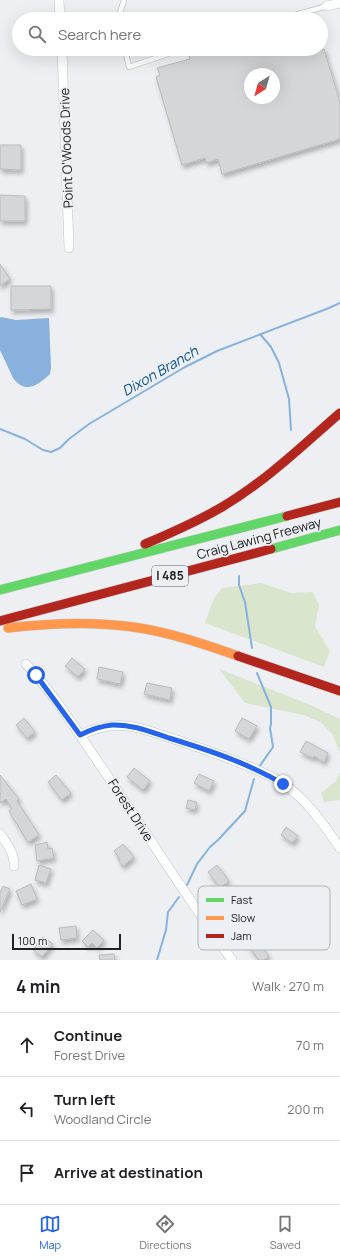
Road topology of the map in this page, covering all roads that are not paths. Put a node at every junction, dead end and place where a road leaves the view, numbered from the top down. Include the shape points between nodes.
1 (59, 0) edge
2 (124, 0) edge
3 (339, 0) edge
4 (340, 3) edge
5 (327, 6) junction
6 (60, 12) edge
7 (120, 12) edge
8 (306, 12) edge
9 (62, 56) edge
10 (126, 56) edge
11 (162, 56) edge
12 (69, 248) dead end
13 (340, 414) edge
14 (340, 502) edge
15 (340, 530) edge
16 (92, 566) junction
17 (0, 590) edge
18 (0, 622) edge
19 (0, 628) edge
20 (26, 664) dead end
21 (340, 691) edge
22 (80, 735) junction
23 (0, 834) edge
24 (340, 848) edge
25 (14, 866) dead end
26 (198, 912) edge
27 (225, 950) edge
28 (232, 960) edge

1 - 6 street
2 - 7 lane
3 - 5 street
4 - 5 street
5 - 8 lane
9 - 12 street, Point O'Woods Drive
10 - 11 lane via 129,67
13 - 16 highway via 232,502 190,524
14 - 16 highway, Craig Lawing Freeway / I 485
15 - 18 highway, Craig Lawing Freeway / I 485
16 - 17 highway, Craig Lawing Freeway / I 485
19 - 21 highway via 75,623 152,630 221,650
20 - 22 street, Forest Drive
22 - 24 street via 105,726 135,727 246,765 289,788 314,812
22 - 26 street, Forest Drive
23 - 25 street via 12,853
27 - 28 street, Forest Drive

